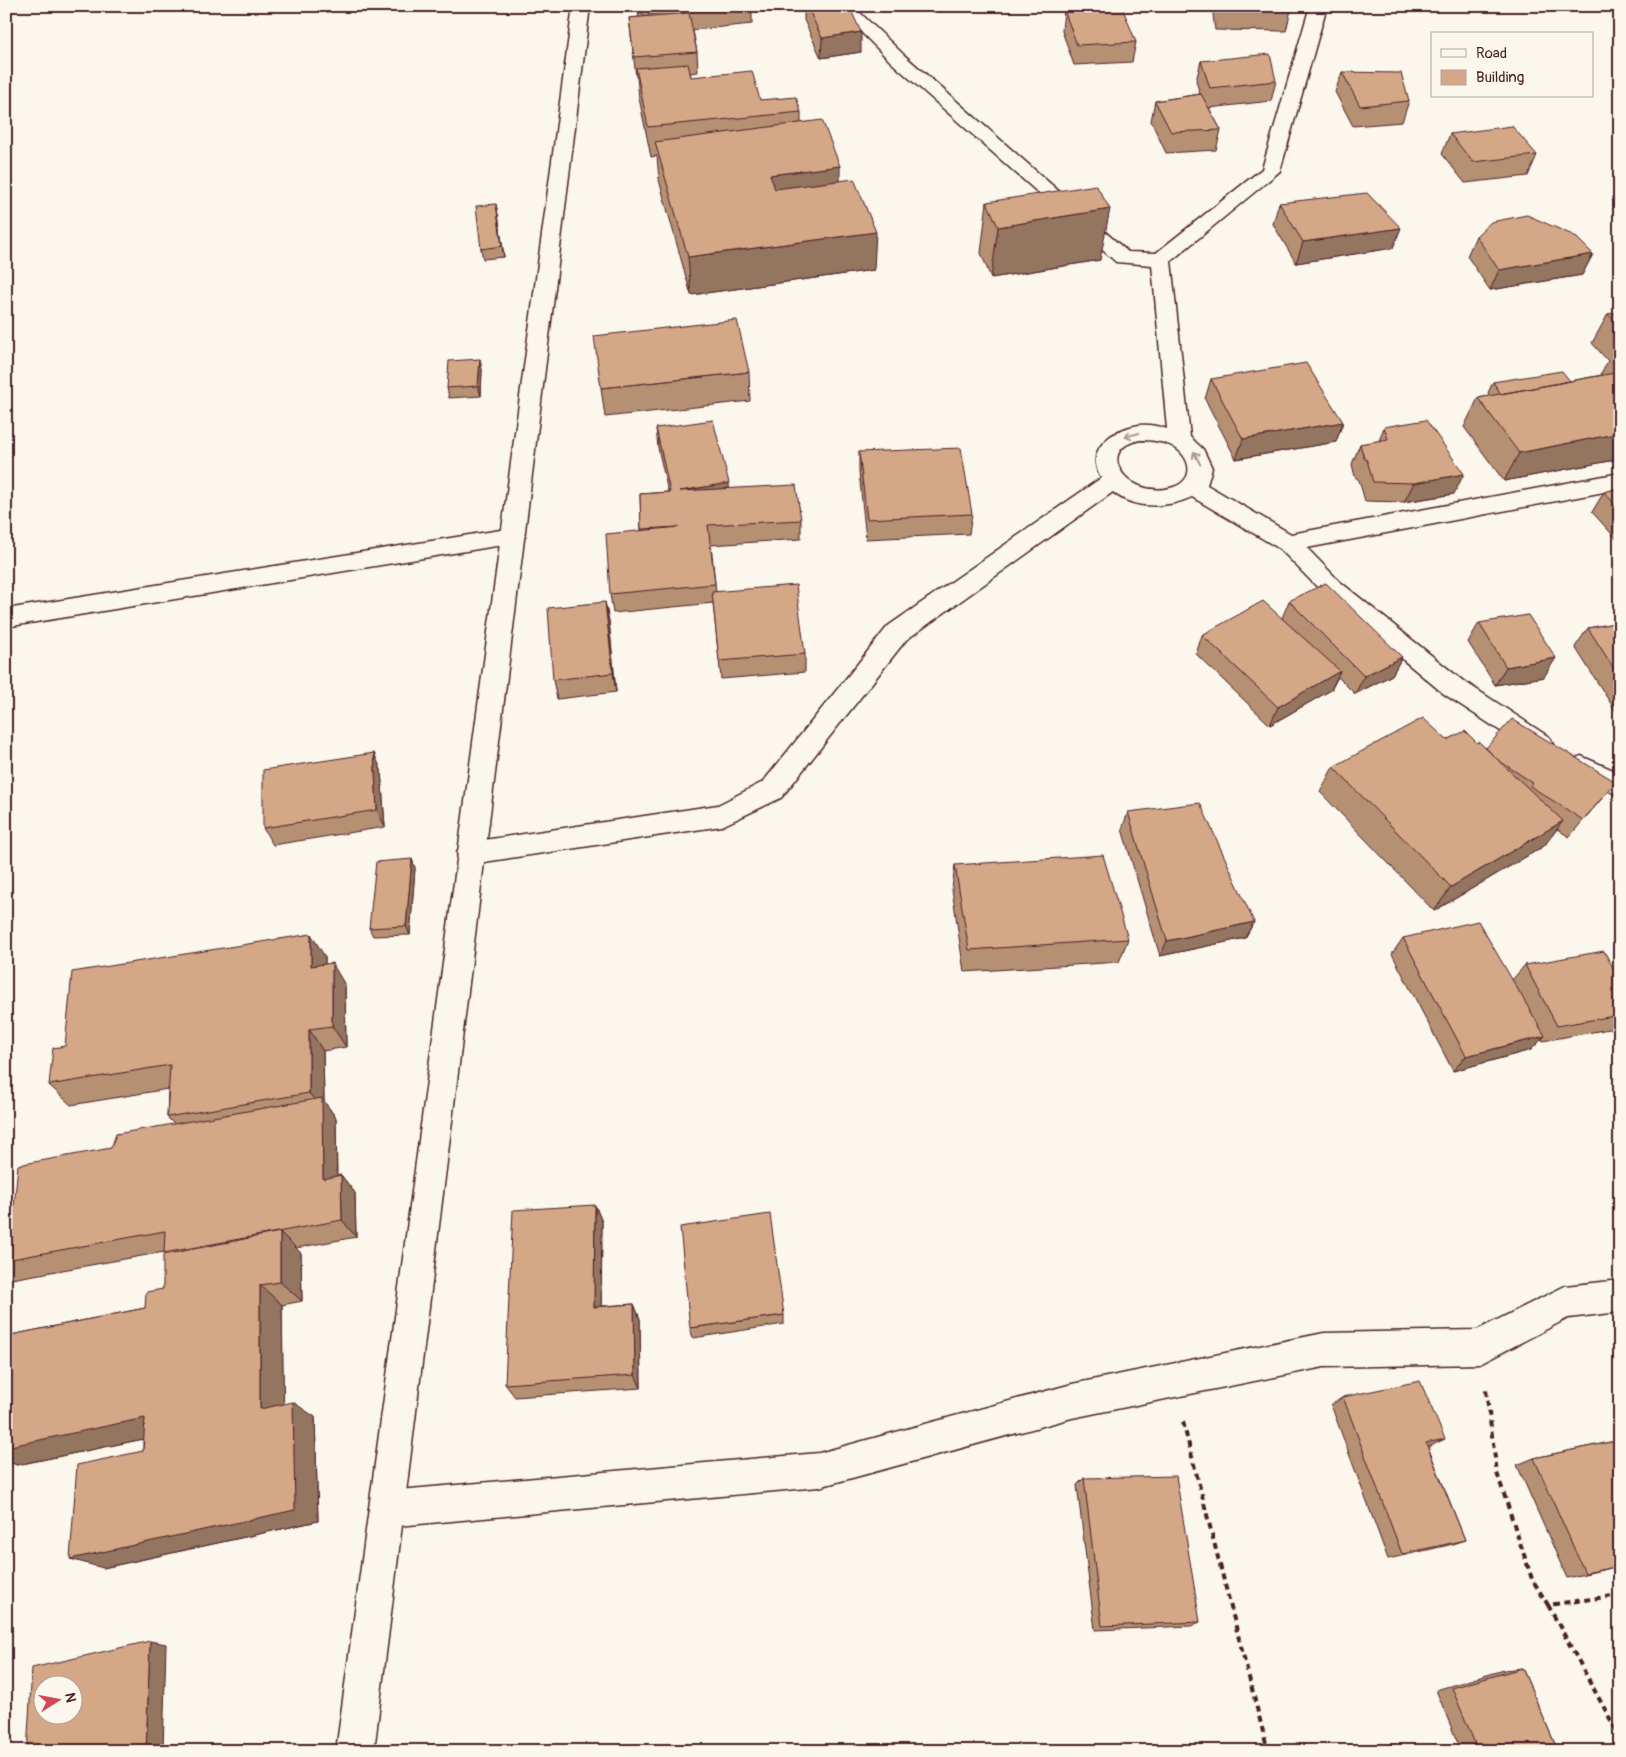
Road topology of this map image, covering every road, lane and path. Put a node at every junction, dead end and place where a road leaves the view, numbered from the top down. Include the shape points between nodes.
1 (582, 6) edge
2 (843, 6) edge
3 (1319, 6) edge
4 (1161, 259) junction
5 (1179, 440) junction
6 (1114, 480) junction
7 (1620, 481) edge
8 (1192, 487) junction
9 (513, 536) junction
10 (1288, 543) junction
11 (6, 618) edge
12 (1620, 785) edge
13 (471, 854) junction
14 (1620, 1296) edge
15 (1480, 1348) junction
16 (1172, 1381) junction
17 (387, 1509) junction
18 (1620, 1595) edge
19 (1548, 1605) junction
20 (1620, 1737) edge
21 (355, 1751) edge
22 (1268, 1751) edge

1 - 9 street
2 - 4 street via 898,59 1123,258
3 - 4 street via 1271,171
4 - 5 street
5 -> 6 street via 1148,432 1120,439 1110,447 1106,457 1107,469
8 -> 5 street via 1199,479 1201,468 1192,448
6 - 8 street via 1138,495 1152,498 1175,496
6 - 13 street via 897,633 772,790 722,815
7 - 10 street
8 - 10 street
9 - 11 street
9 - 13 street
10 - 12 street via 1331,588 1453,687 1562,759
13 - 17 street
14 - 15 street via 1565,1302
15 - 16 street via 1324,1350
15 - 19 path via 1497,1473 1532,1578
16 - 17 street via 1072,1401 819,1470
16 - 22 path
17 - 21 street
18 - 19 path
19 - 20 path

